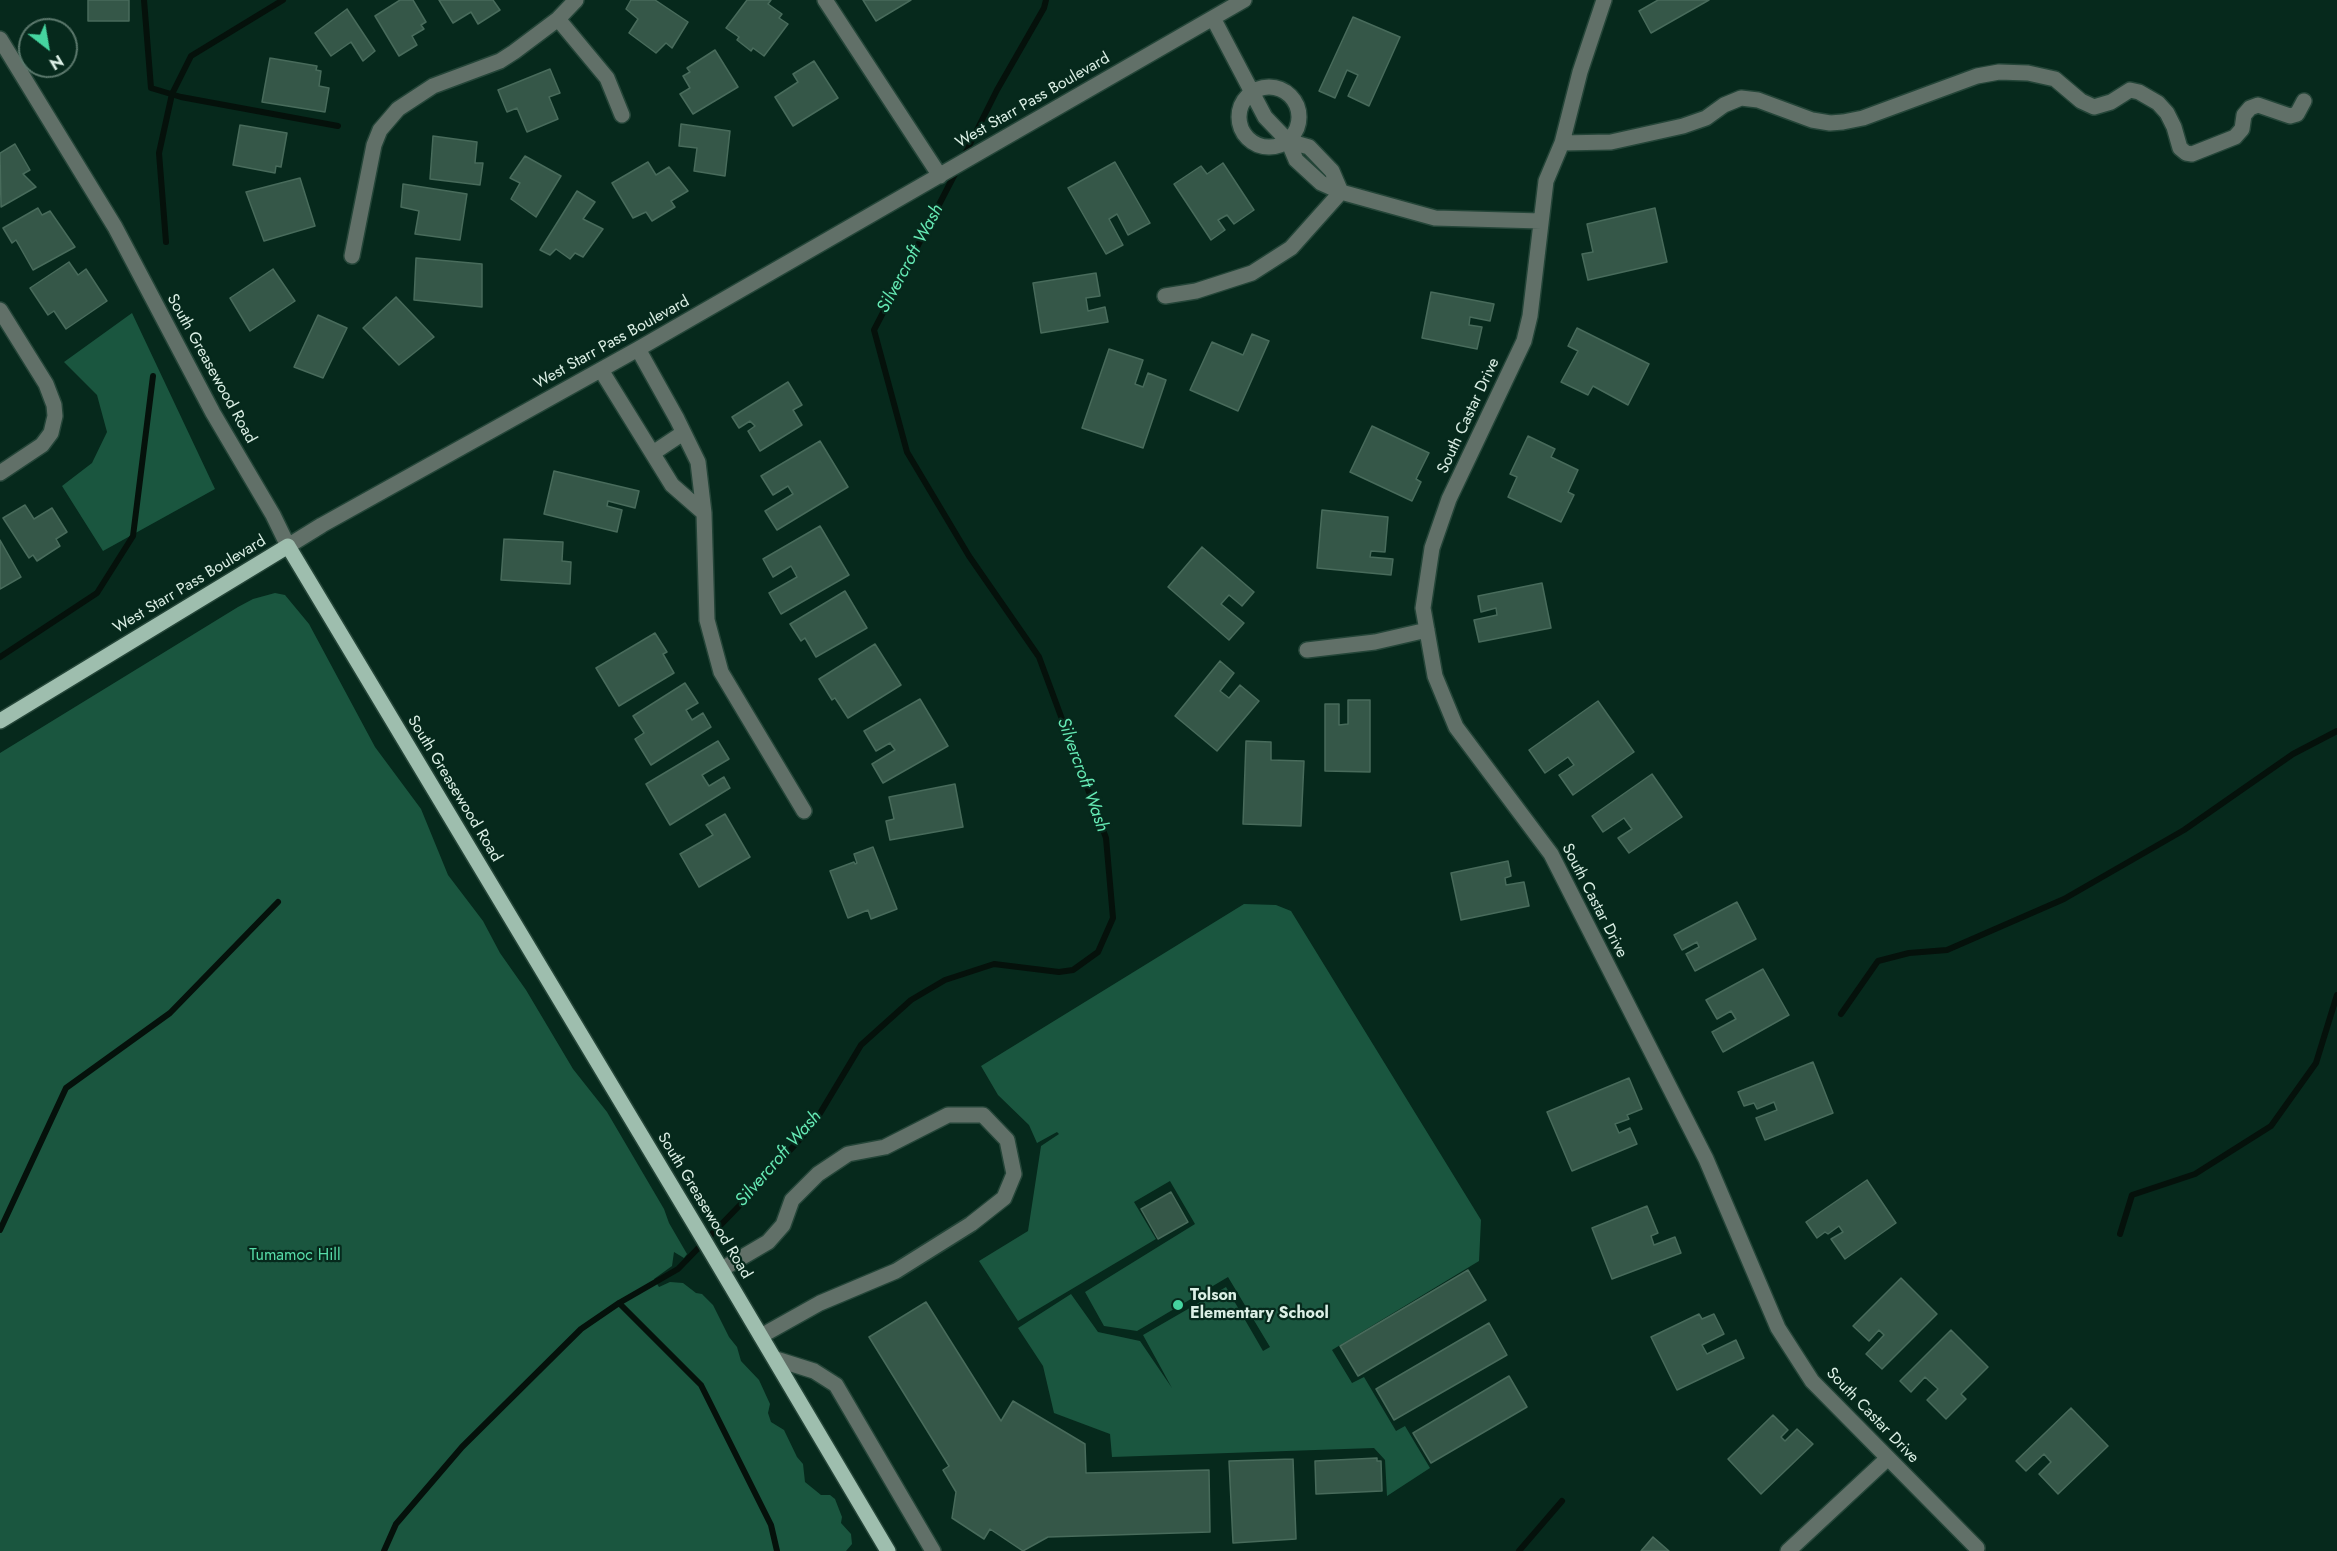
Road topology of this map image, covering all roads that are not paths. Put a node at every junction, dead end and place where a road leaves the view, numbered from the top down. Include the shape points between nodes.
1 (576, 0) edge
2 (825, 0) edge
3 (1244, 0) edge
4 (1604, 0) edge
5 (1213, 18) junction
6 (558, 19) junction
7 (0, 39) edge
8 (1251, 93) junction
9 (2304, 101) dead end
10 (622, 115) dead end
11 (1288, 141) junction
12 (1562, 143) junction
13 (940, 176) junction
14 (1341, 192) junction
15 (1541, 221) junction
16 (352, 256) dead end
17 (1164, 297) dead end
18 (0, 310) edge
19 (638, 349) junction
20 (601, 370) junction
21 (683, 433) junction
22 (653, 453) junction
23 (0, 473) edge
24 (704, 513) junction
25 (288, 546) junction
26 (1427, 630) junction
27 (1307, 650) dead end
28 (0, 721) edge
29 (804, 811) dead end
30 (722, 1269) junction
31 (762, 1336) junction
32 (776, 1359) junction
33 (1888, 1458) junction
34 (1977, 1548) dead end
35 (888, 1551) edge
36 (933, 1551) edge
37 (1788, 1551) edge

1 - 6 street
2 - 13 street
3 - 5 street, West Starr Pass Boulevard
4 - 12 street, South Castar Drive
5 - 8 street
5 - 13 street, West Starr Pass Boulevard
6 - 10 street via 607,78
6 - 16 street via 500,61 433,86 398,109 380,130 374,145
7 - 25 street, South Greasewood Road via 115,227
8 - 11 street via 1265,117
8 - 11 street via 1278,88 1294,100 1300,119 1298,129
8 - 11 street via 1243,101 1238,121 1247,139 1264,148 1275,148
9 - 12 street via 2297,114 2290,116 2259,105 2250,108 2235,137 2192,154 2180,148 2167,113 2139,92 2130,90 2094,107 2055,79 1999,72 1843,122 1812,120 1758,100 1741,98 1683,126 1611,142
11 - 14 street via 1296,160 1321,183
12 - 15 street, South Castar Drive via 1546,181
13 - 19 street, West Starr Pass Boulevard
14 - 15 street via 1435,218
14 - 17 street via 1291,248 1252,273
15 - 26 street, South Castar Drive via 1524,341 1449,499 1432,548 1423,608
18 - 23 street via 54,405 54,428 42,445
19 - 20 street, West Starr Pass Boulevard
19 - 21 street
20 - 22 street
20 - 25 street, West Starr Pass Boulevard
21 - 22 street
21 - 24 street via 698,462
22 - 24 street via 672,485
24 - 29 street via 707,620 721,672
25 - 28 main road, West Starr Pass Boulevard
25 - 30 main road, South Greasewood Road
26 - 27 street via 1375,642
26 - 33 street, South Castar Drive via 1435,676 1456,727 1551,854 1706,1158 1778,1328 1812,1381
30 - 31 main road, South Greasewood Road
30 - 31 street via 768,1242 783,1225 792,1200 818,1174 848,1154 885,1147 948,1115 983,1115 1006,1140 1014,1174 1004,1198 971,1224 896,1271 820,1303
31 - 32 main road, South Greasewood Road
32 - 35 main road, South Greasewood Road
32 - 36 street via 814,1371 836,1385
33 - 34 street, South Castar Drive
33 - 37 street

